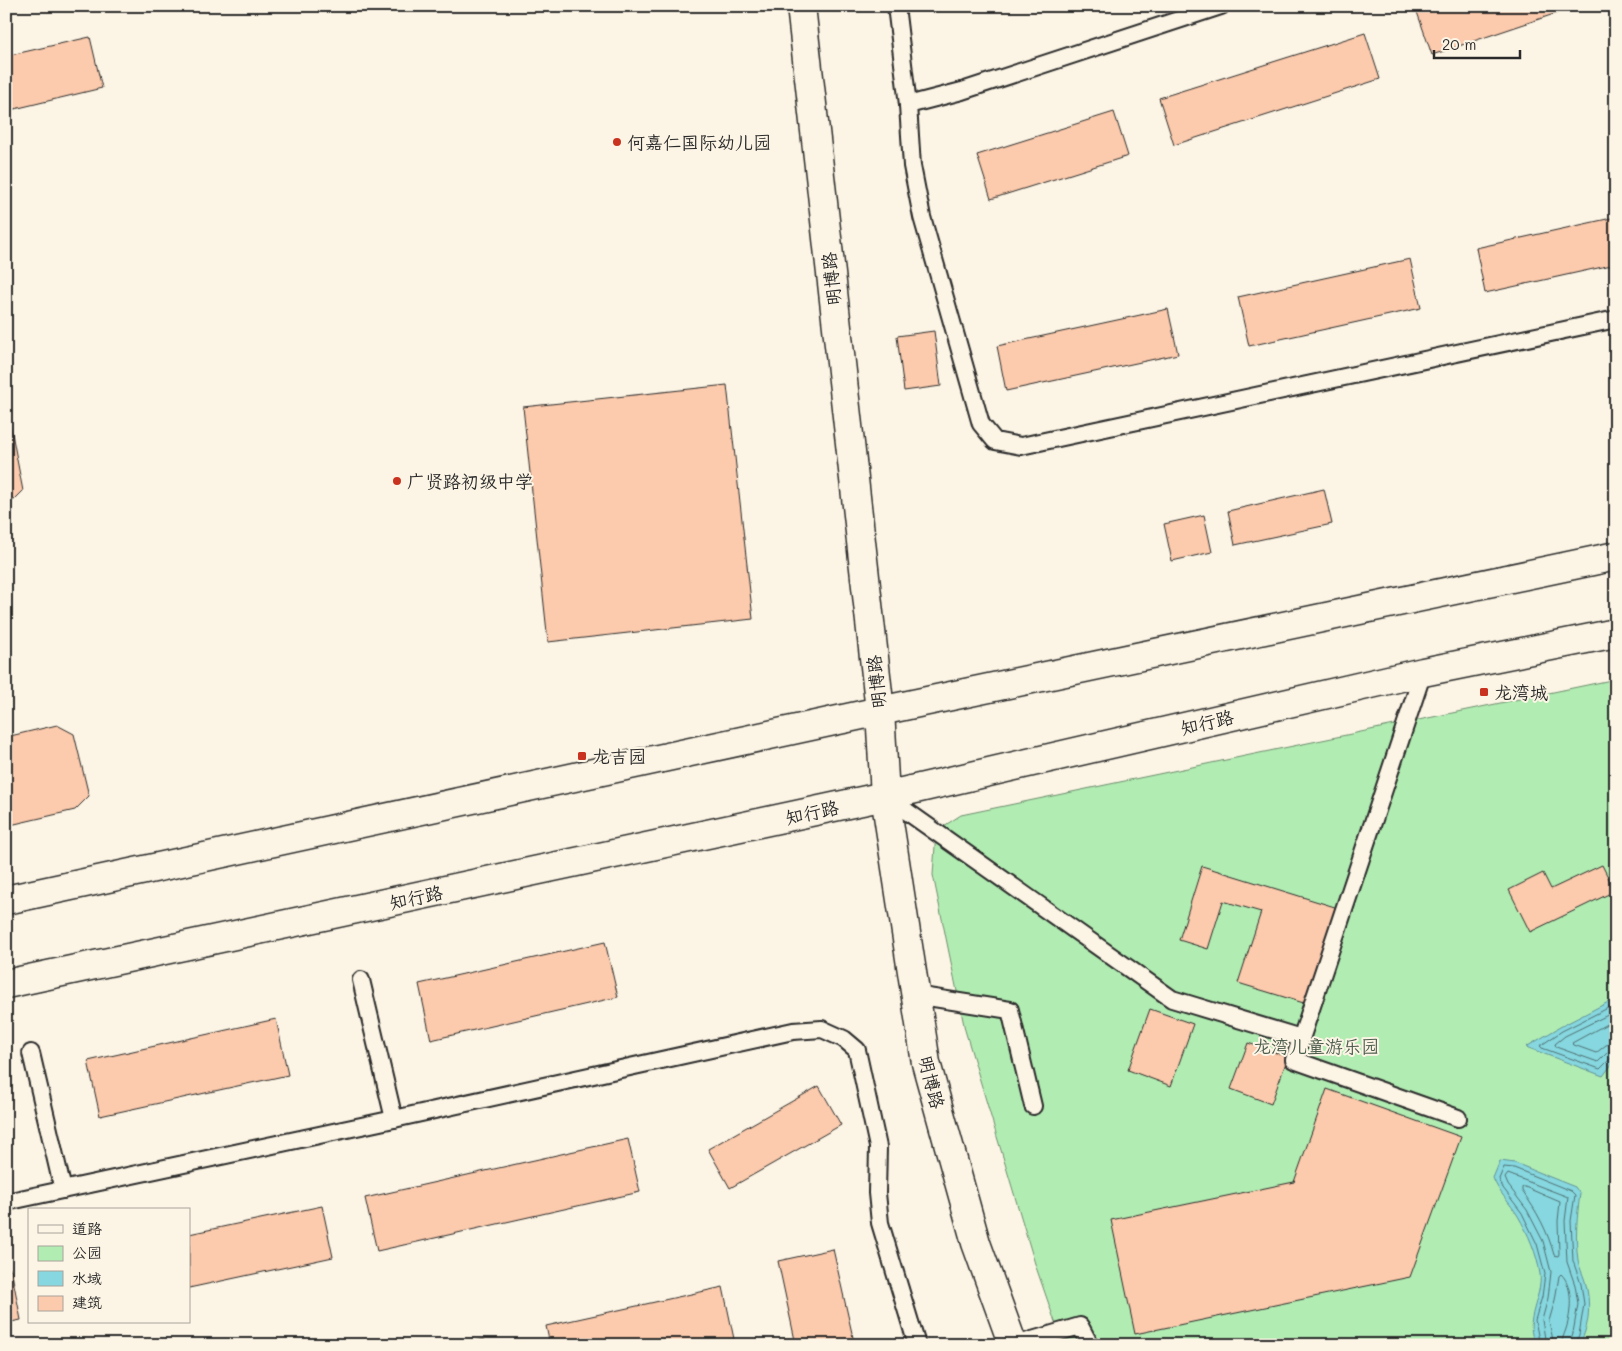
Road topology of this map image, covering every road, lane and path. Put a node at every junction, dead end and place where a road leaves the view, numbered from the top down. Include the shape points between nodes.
1 (801, 6) edge
2 (896, 6) edge
3 (1222, 6) edge
4 (908, 105) junction
5 (1616, 319) edge
6 (1616, 556) edge
7 (1616, 633) edge
8 (1423, 672) junction
9 (880, 711) junction
10 (885, 796) junction
11 (6, 900) edge
12 (361, 980) dead end
13 (6, 984) edge
14 (916, 995) junction
15 (1301, 1038) junction
16 (31, 1053) dead end
17 (1032, 1106) dead end
18 (1458, 1118) dead end
19 (394, 1119) junction
20 (63, 1190) junction
21 (6, 1202) edge
22 (917, 1345) edge
23 (1014, 1345) edge
24 (1090, 1345) edge

1 - 9 main road, 明博路
2 - 4 lane
3 - 4 lane via 962,91
4 - 5 lane via 912,166 922,217 981,424 995,441 1021,446
6 - 9 main road
7 - 8 main road, 知行路
8 - 10 main road, 知行路
8 - 15 lane
9 - 10 main road, 明博路
9 - 11 main road
10 - 13 main road, 知行路
10 - 14 main road, 明博路
10 - 15 lane via 1172,999
12 - 19 lane
14 - 17 lane via 1010,1010
14 - 23 main road, 明博路 via 928,1072 976,1244
15 - 18 lane via 1294,1060
16 - 20 lane
19 - 20 lane
19 - 22 lane via 793,1031 822,1029 837,1035 857,1050 878,1147 880,1223
20 - 21 lane
23 - 24 lane via 1080,1326

